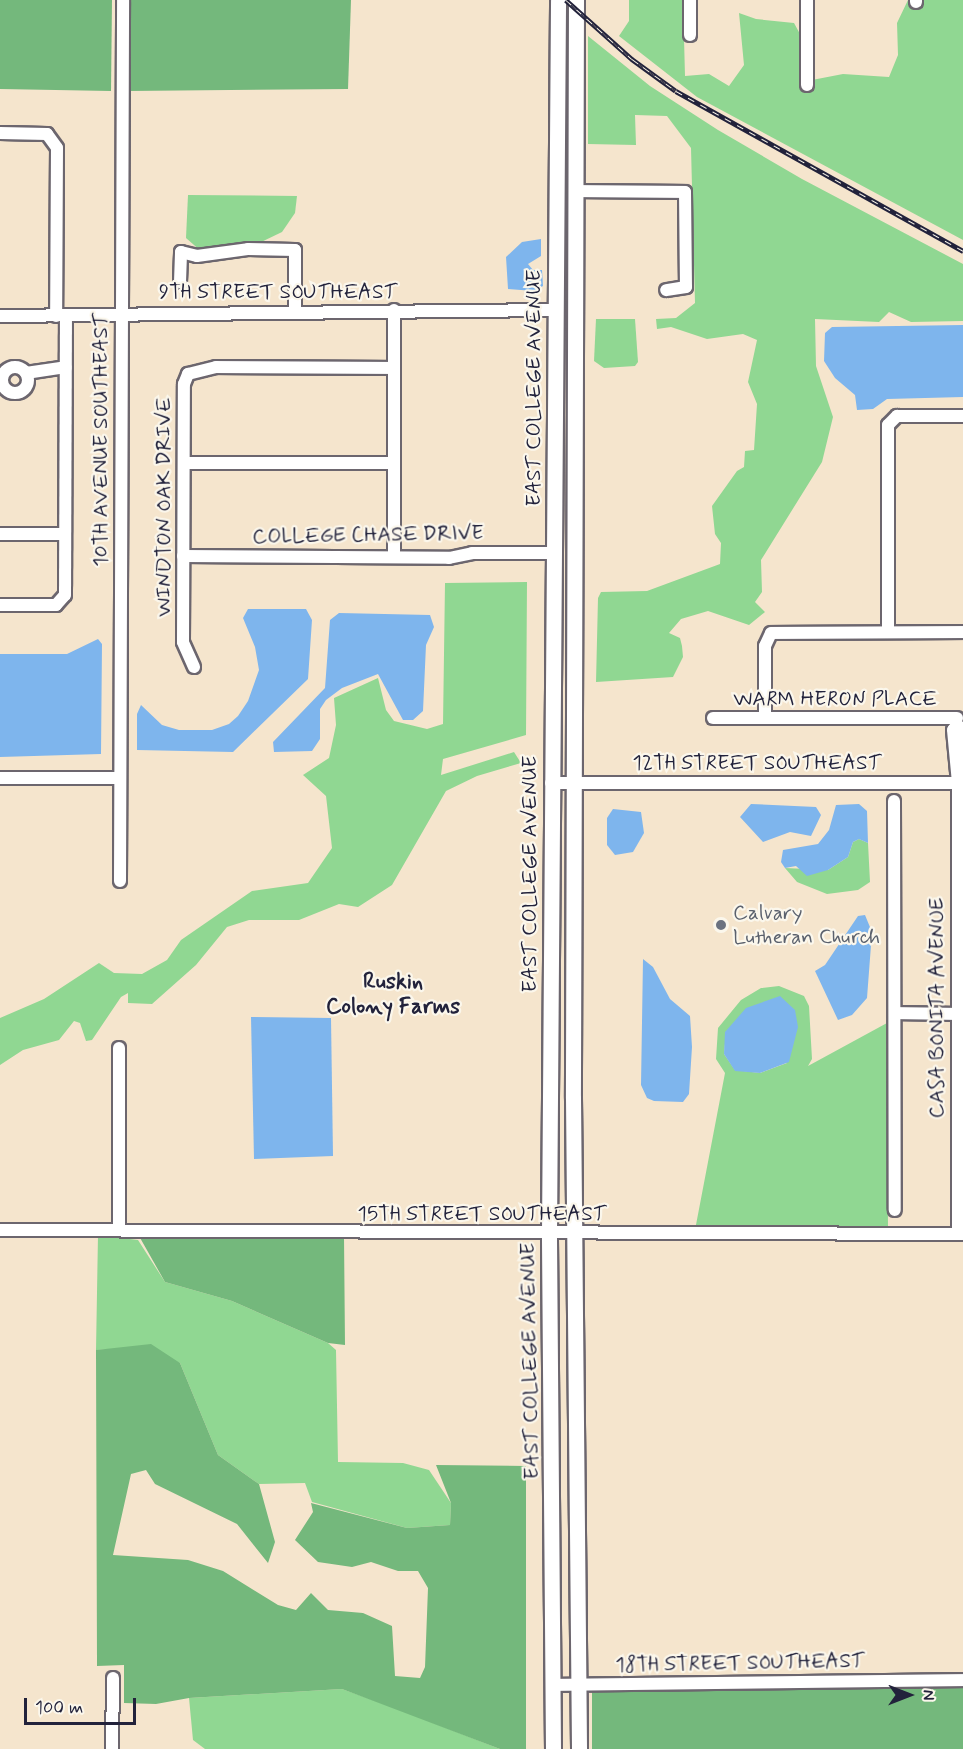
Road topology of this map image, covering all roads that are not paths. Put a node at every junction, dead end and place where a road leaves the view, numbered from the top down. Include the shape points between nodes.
1 (123, 0) edge
2 (558, 0) edge
3 (576, 0) edge
4 (690, 0) edge
5 (807, 0) edge
6 (690, 35) dead end
7 (807, 85) dead end
8 (0, 133) edge
9 (575, 191) junction
10 (556, 218) junction
11 (180, 282) dead end
12 (666, 290) dead end
13 (571, 293) junction
14 (394, 310) junction
15 (556, 310) junction
16 (295, 311) junction
17 (121, 312) junction
18 (0, 316) edge
19 (61, 316) junction
20 (66, 367) junction
21 (394, 368) junction
22 (26, 374) dead end
23 (576, 406) junction
24 (963, 416) edge
25 (184, 463) junction
26 (394, 463) junction
27 (0, 534) edge
28 (66, 534) junction
29 (554, 553) junction
30 (183, 556) junction
31 (394, 557) junction
32 (0, 605) edge
33 (888, 632) junction
34 (963, 632) edge
35 (194, 667) dead end
36 (713, 718) dead end
37 (765, 718) junction
38 (959, 720) edge
39 (0, 778) edge
40 (120, 778) junction
41 (576, 782) junction
42 (552, 783) junction
43 (960, 783) edge
44 (894, 801) dead end
45 (120, 881) dead end
46 (895, 1013) junction
47 (956, 1014) junction
48 (119, 1048) dead end
49 (895, 1210) dead end
50 (118, 1229) junction
51 (0, 1230) edge
52 (549, 1234) junction
53 (574, 1234) junction
54 (960, 1234) edge
55 (113, 1678) dead end
56 (963, 1680) edge
57 (553, 1685) junction
58 (579, 1685) junction
59 (112, 1749) edge
60 (553, 1749) edge
61 (579, 1749) edge

1 - 17 street, 10TH AVENUE SOUTHEAST
2 - 10 main road, EAST COLLEGE AVENUE
3 - 9 main road, EAST COLLEGE AVENUE
4 - 6 street
5 - 7 street
8 - 19 street via 47,134 57,148
9 - 12 street via 685,192 686,287
9 - 13 main road, EAST COLLEGE AVENUE
10 - 13 main road via 565,237
10 - 15 main road, EAST COLLEGE AVENUE
11 - 16 street via 181,252 209,256 248,249 295,249
13 - 15 main road
13 - 23 main road, EAST COLLEGE AVENUE
14 - 15 street, 9TH STREET SOUTHEAST
14 - 16 street, 9TH STREET SOUTHEAST
14 - 21 street
15 - 23 main road via 567,317 571,328 570,375
15 - 29 main road, EAST COLLEGE AVENUE
16 - 17 street, 9TH STREET SOUTHEAST
17 - 19 street, 9TH STREET SOUTHEAST
17 - 40 street, 10TH AVENUE SOUTHEAST
18 - 19 street, 9TH STREET SOUTHEAST
19 - 20 street
20 - 22 street
20 - 28 street
21 - 25 street, WINDTON OAK DRIVE via 195,370 184,384
21 - 26 street
23 - 41 main road, EAST COLLEGE AVENUE
24 - 33 street via 897,417 888,425
25 - 26 street
25 - 30 street, WINDTON OAK DRIVE
26 - 31 street
27 - 28 street
28 - 32 street via 62,603
29 - 31 street, COLLEGE CHASE DRIVE
29 - 42 main road, EAST COLLEGE AVENUE
30 - 31 street, COLLEGE CHASE DRIVE
30 - 35 street, WINDTON OAK DRIVE via 183,642
33 - 34 street
33 - 37 street via 771,633 765,646
36 - 37 street, WARM HERON PLACE
37 - 38 street, WARM HERON PLACE
38 - 43 street, CASA BONITA AVENUE
39 - 40 street
40 - 45 street, 10TH AVENUE SOUTHEAST
41 - 42 street, 12TH STREET SOUTHEAST
41 - 43 street, 12TH STREET SOUTHEAST
41 - 53 main road, EAST COLLEGE AVENUE
42 - 52 main road, EAST COLLEGE AVENUE
43 - 47 street, CASA BONITA AVENUE
44 - 46 street
46 - 47 street
46 - 49 street
47 - 54 street, CASA BONITA AVENUE
48 - 50 street
50 - 51 street, 15TH STREET SOUTHEAST
50 - 52 street, 15TH STREET SOUTHEAST
52 - 53 street, 15TH STREET SOUTHEAST
52 - 57 main road, EAST COLLEGE AVENUE
53 - 54 street, 15TH STREET SOUTHEAST
53 - 58 main road, EAST COLLEGE AVENUE
55 - 59 street
56 - 58 street, 18TH STREET SOUTHEAST
57 - 58 street, 18TH STREET SOUTHEAST
57 - 60 main road, EAST COLLEGE AVENUE
58 - 61 main road, EAST COLLEGE AVENUE

